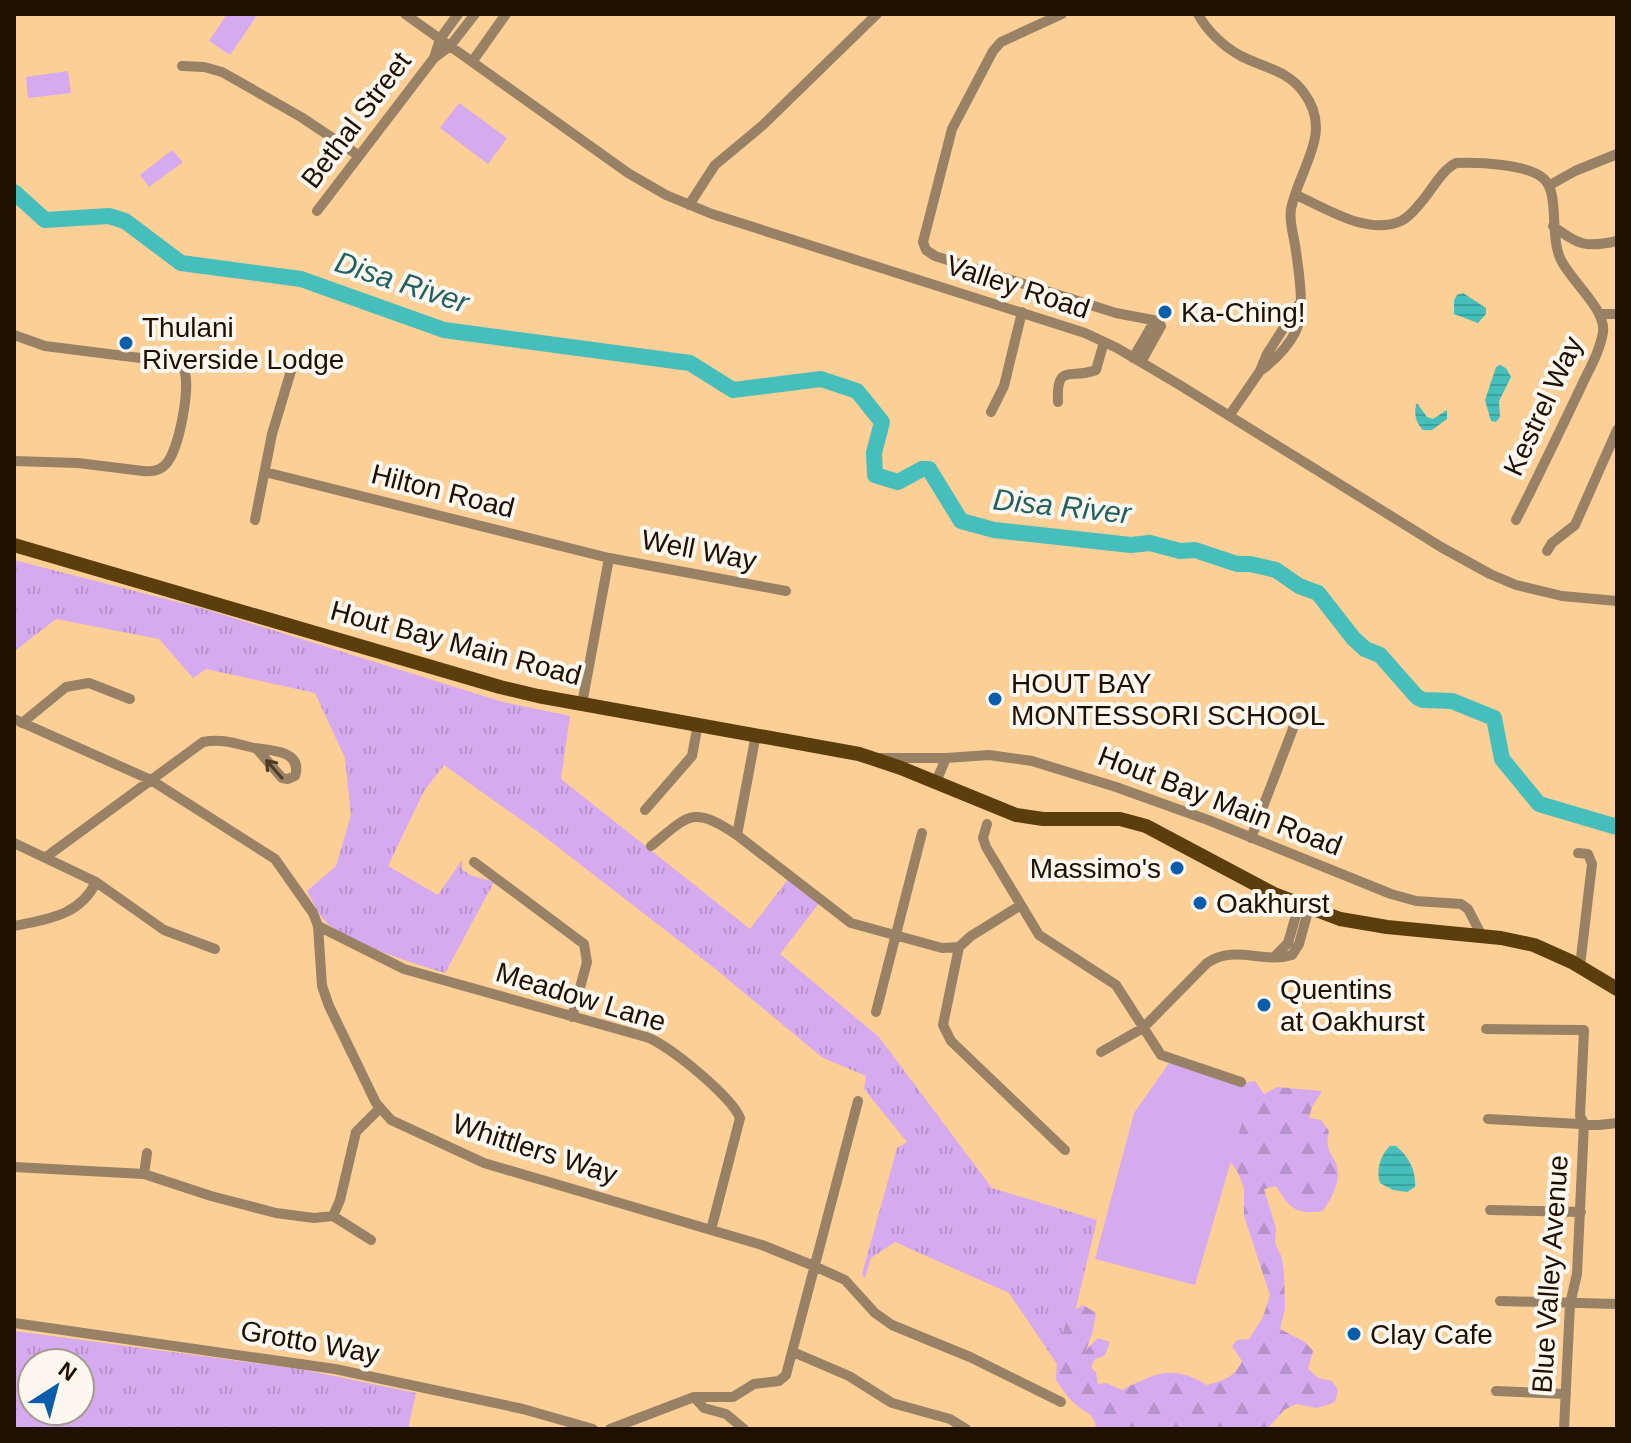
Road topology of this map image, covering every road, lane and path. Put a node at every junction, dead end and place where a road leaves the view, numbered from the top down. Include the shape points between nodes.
1 (405, 14) edge
2 (506, 14) edge
3 (877, 14) edge
4 (1062, 14) edge
5 (1198, 14) edge
6 (456, 16) edge
7 (472, 18) edge
8 (440, 39) junction
9 (450, 46) junction
10 (434, 58) junction
11 (472, 62) junction
12 (182, 66) dead end
13 (1617, 154) edge
14 (358, 155) junction
15 (1550, 185) junction
16 (1296, 195) junction
17 (689, 205) junction
18 (317, 211) dead end
19 (1553, 226) junction
20 (1617, 241) edge
21 (1022, 312) junction
22 (1599, 314) junction
23 (1617, 314) edge
24 (14, 335) edge
25 (1104, 342) junction
26 (1137, 360) junction
27 (294, 361) dead end
28 (1058, 402) dead end
29 (991, 412) dead end
30 (1229, 416) junction
31 (1617, 430) edge
32 (14, 461) edge
33 (265, 472) junction
34 (255, 520) dead end
35 (1516, 520) dead end
36 (14, 545) edge
37 (1547, 551) dead end
38 (609, 558) junction
39 (786, 591) dead end
40 (1617, 601) edge
41 (130, 699) dead end
42 (582, 704) junction
43 (1299, 713) dead end
44 (18, 721) edge
45 (698, 724) junction
46 (756, 734) junction
47 (256, 748) dead end
48 (946, 758) junction
49 (874, 759) junction
50 (151, 780) junction
51 (936, 782) junction
52 (645, 810) dead end
53 (987, 824) dead end
54 (922, 833) dead end
55 (737, 835) junction
56 (1251, 838) junction
57 (14, 843) edge
58 (651, 846) dead end
59 (1578, 853) dead end
60 (46, 857) junction
61 (474, 862) dead end
62 (96, 882) junction
63 (1021, 905) junction
64 (1304, 906) junction
65 (14, 926) edge
66 (318, 926) junction
67 (896, 936) junction
68 (1482, 936) junction
69 (352, 944) junction
70 (959, 947) junction
71 (321, 948) junction
72 (215, 949) dead end
73 (1580, 966) junction
74 (1617, 989) edge
75 (876, 1012) dead end
76 (572, 1017) junction
77 (1143, 1028) junction
78 (1486, 1029) dead end
79 (1101, 1052) dead end
80 (1241, 1082) dead end
81 (858, 1101) dead end
82 (380, 1108) junction
83 (1488, 1119) dead end
84 (1584, 1123) junction
85 (1617, 1123) edge
86 (1065, 1150) dead end
87 (147, 1153) dead end
88 (14, 1167) edge
89 (144, 1174) junction
90 (1490, 1210) dead end
91 (1581, 1212) junction
92 (333, 1216) junction
93 (711, 1230) junction
94 (371, 1240) dead end
95 (813, 1269) junction
96 (1500, 1301) dead end
97 (1570, 1304) junction
98 (1617, 1304) edge
99 (14, 1323) edge
100 (793, 1352) junction
101 (1496, 1391) dead end
102 (1566, 1394) junction
103 (694, 1397) junction
104 (1061, 1402) dead end
105 (593, 1429) edge
106 (610, 1429) edge
107 (744, 1429) edge
108 (966, 1429) edge
109 (1564, 1429) edge

1 - 8 street, Valley Road
2 - 11 street
3 - 17 street via 715,165
4 - 26 street via 1001,42 993,51 952,129 924,246 935,256 1107,311 1146,317 1154,322
5 - 16 street via 1223,43 1288,77 1309,100 1316,143
6 - 7 street
6 - 8 street, Bethal Street
7 - 9 street, Bethal Street
8 - 9 street, Valley Road
8 - 10 street, Bethal Street
9 - 10 street, Bethal Street
9 - 11 street, Valley Road
10 - 14 street, Bethal Street
11 - 17 street, Valley Road via 628,173
12 - 14 street via 222,72
13 - 15 street
14 - 18 street, Bethal Street
15 - 16 street via 1529,170 1456,163 1410,216 1379,226 1359,223
15 - 19 street, Kestrel Way
16 - 30 street via 1291,220 1299,304
17 - 21 street, Valley Road
19 - 20 street via 1582,245
19 - 22 street, Kestrel Way via 1560,260
21 - 25 street, Valley Road
21 - 29 street via 1004,386
22 - 23 street
22 - 35 street, Kestrel Way via 1601,340
24 - 32 street via 45,346 170,361 183,368 187,383 174,452 158,470
25 - 26 street, Valley Road
25 - 28 street via 1096,370 1063,375
26 - 30 street, Valley Road
27 - 33 street
30 - 40 street, Valley Road via 1490,574 1553,594
31 - 37 street via 1575,525
33 - 34 street
33 - 38 street, Hilton Road
36 - 42 main road, Hout Bay Main Road via 489,684
38 - 39 street, Well Way
38 - 42 street, Well Way
41 - 44 street via 89,683 66,687
42 - 45 main road, Hout Bay Main Road
43 - 56 street
44 - 50 street, Whittlers Way
45 - 46 main road, Hout Bay Main Road
45 - 52 street via 692,756
46 - 49 main road, Hout Bay Main Road
46 - 55 street
47 - 50 street via 203,742
48 - 49 street, Hout Bay Main Road
48 - 51 street
48 - 56 street, Hout Bay Main Road via 1024,759
49 - 51 main road, Hout Bay Main Road
50 - 60 street
50 - 66 street, Whittlers Way via 271,855
51 - 64 main road, Hout Bay Main Road via 1016,815 1120,819 1146,826
53 - 63 street via 986,847
54 - 67 street
55 - 58 street via 708,818 693,817
55 - 67 street via 851,923
56 - 68 street, Hout Bay Main Road via 1401,897 1461,904
57 - 60 street
59 - 73 street via 1589,855 1592,864
60 - 62 street
61 - 76 street via 584,944 587,962
62 - 65 street via 67,913
62 - 72 street via 164,930
63 - 70 street
63 - 77 street via 1043,939 1116,985
64 - 68 main road, Hout Bay Main Road via 1366,925
64 - 77 street via 1288,943 1272,958 1228,953 1212,959
66 - 69 street, Meadow Lane
66 - 71 street, Whittlers Way
67 - 70 street
67 - 75 street
68 - 73 main road, Hout Bay Main Road via 1534,945
69 - 71 street
69 - 76 street, Meadow Lane via 426,976
70 - 86 street via 943,1029
71 - 82 street, Whittlers Way via 322,986 329,1006
73 - 74 main road, Hout Bay Main Road
76 - 93 street, Meadow Lane via 660,1042 736,1109 740,1124
77 - 79 street
77 - 80 street via 1163,1056
78 - 84 street, Blue Valley Avenue via 1584,1030
81 - 95 street
82 - 92 street via 356,1132
82 - 93 street, Whittlers Way via 400,1125 484,1163
83 - 84 street
84 - 85 street, Blue Valley Avenue
84 - 91 street, Blue Valley Avenue
87 - 89 street
88 - 89 street
89 - 92 street via 276,1213
90 - 91 street
91 - 97 street, Blue Valley Avenue
92 - 94 street
93 - 95 street, Whittlers Way via 762,1245
95 - 100 street
95 - 104 street, Whittlers Way via 842,1278 892,1325
96 - 97 street
97 - 98 street
97 - 102 street, Blue Valley Avenue
99 - 105 street, Grotto Way via 335,1369
100 - 103 street via 782,1379 754,1384 733,1397
100 - 108 street via 849,1376 892,1403 950,1419
101 - 102 street
102 - 109 street, Blue Valley Avenue
103 - 106 street
103 - 107 street

